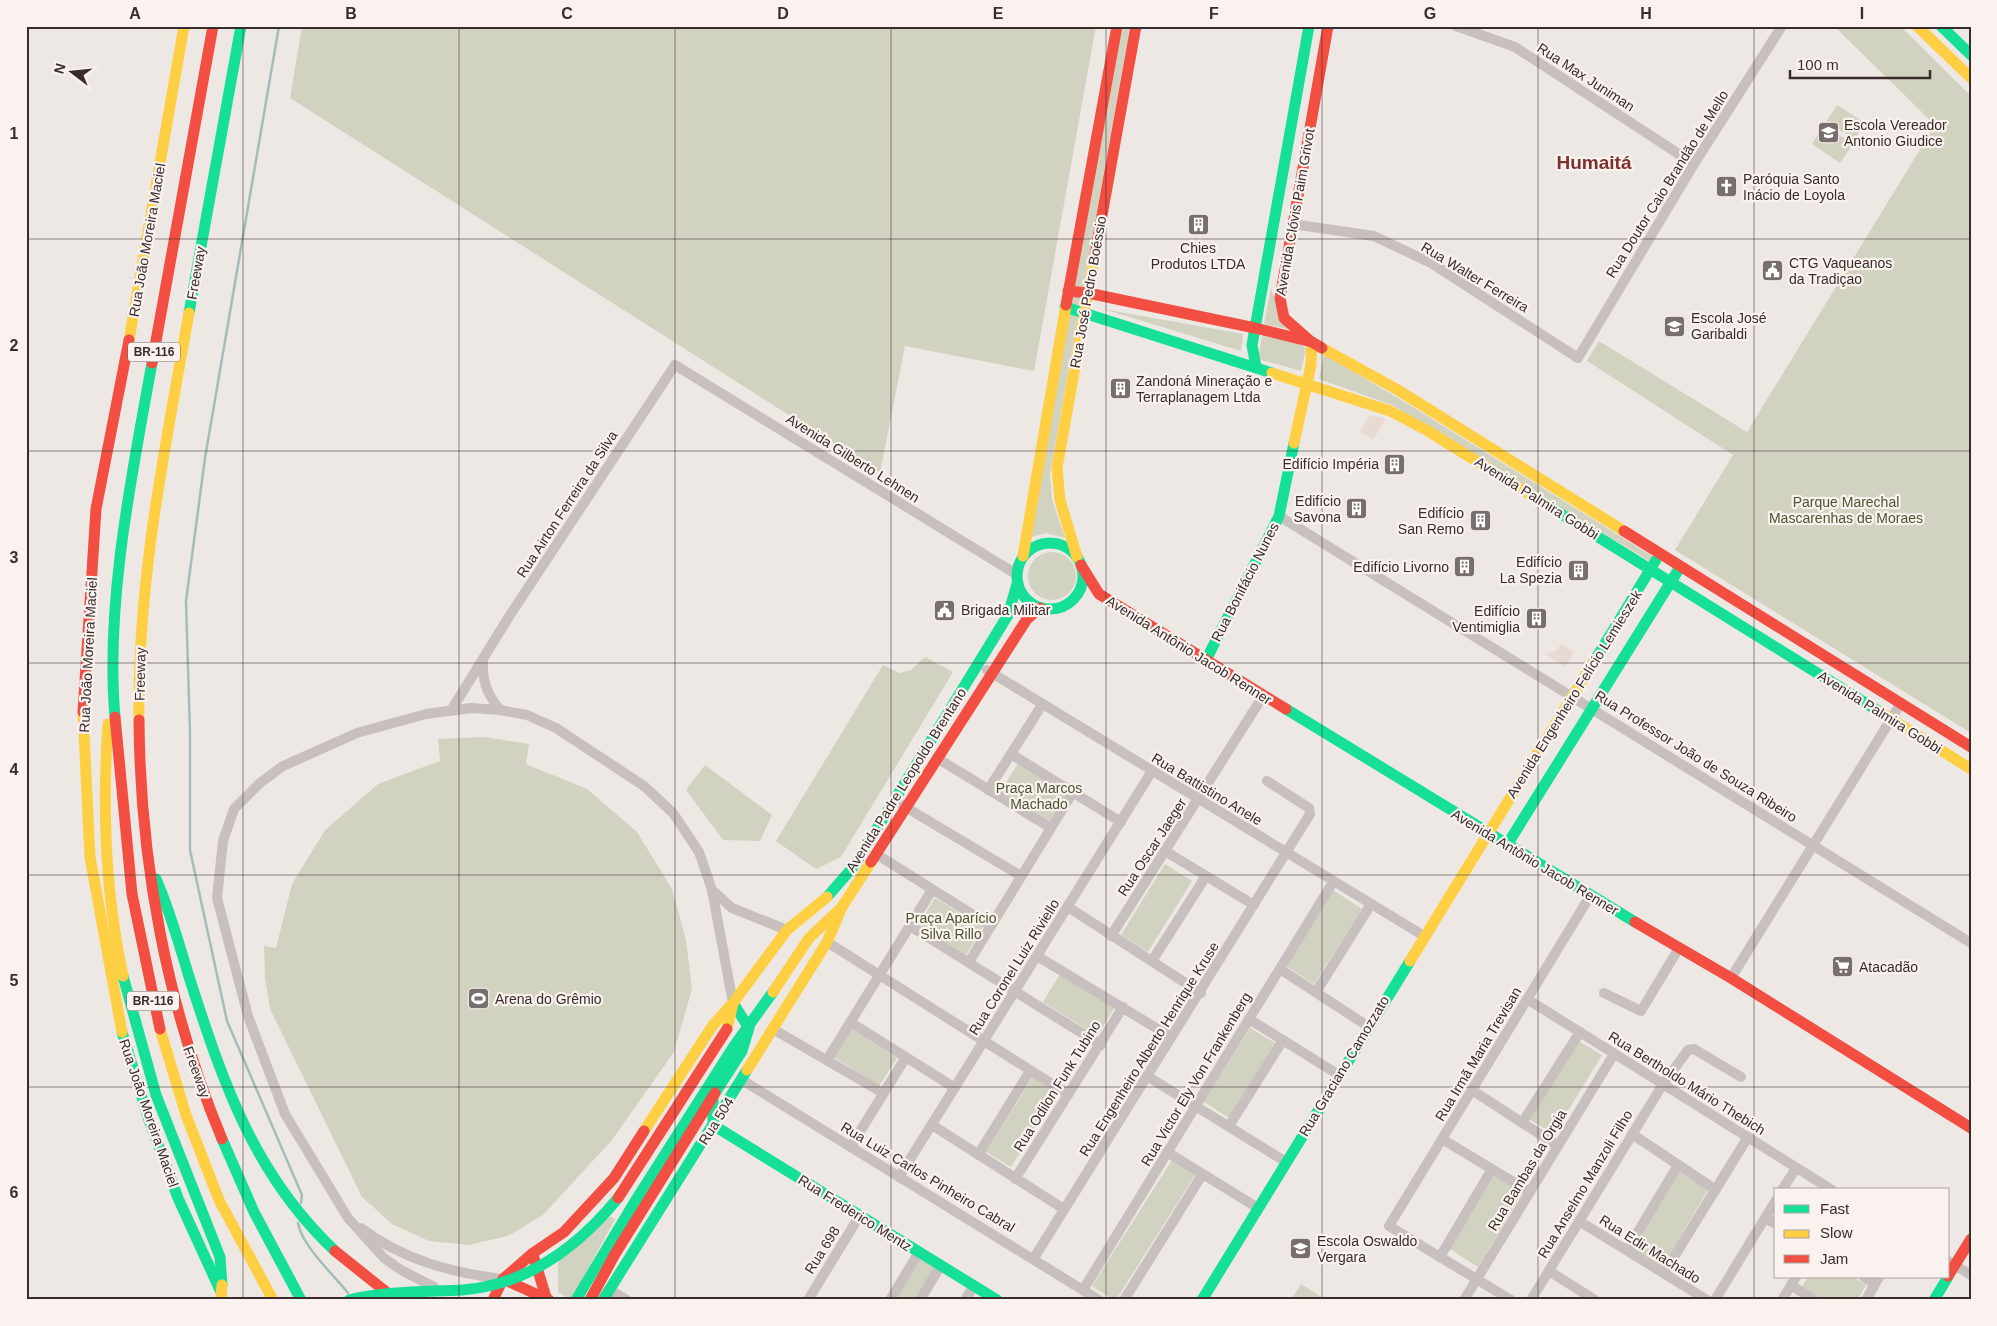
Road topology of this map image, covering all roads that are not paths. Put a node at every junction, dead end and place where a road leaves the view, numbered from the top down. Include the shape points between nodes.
1 (184, 26) edge
2 (213, 26) edge
3 (241, 26) edge
4 (1117, 26) edge
5 (1136, 26) edge
6 (1309, 26) edge
7 (1328, 26) edge
8 (1456, 26) edge
9 (1782, 26) edge
10 (1918, 26) edge
11 (1941, 26) edge
12 (1971, 55) edge
13 (1970, 72) edge
14 (1694, 164) junction
15 (1292, 224) junction
16 (1068, 292) junction
17 (1088, 294) junction
18 (1065, 307) junction
19 (1084, 313) junction
20 (1255, 328) junction
21 (1312, 342) junction
22 (1578, 358) joint
23 (675, 365) joint
24 (1256, 366) junction
25 (1306, 386) junction
26 (1279, 516) junction
27 (1660, 554) junction
28 (1023, 556) junction
29 (1079, 561) junction
30 (1680, 567) junction
31 (1651, 568) junction
32 (1017, 579) junction
33 (1672, 581) junction
34 (1099, 594) junction
35 (1077, 595) junction
36 (1040, 608) junction
37 (483, 658) junction
38 (1206, 660) junction
39 (978, 663) junction
40 (992, 674) junction
41 (112, 680) junction
42 (961, 692) junction
43 (1572, 695) junction
44 (1263, 696) junction
45 (974, 701) junction
46 (1900, 703) junction
47 (1042, 705) junction
48 (1593, 708) junction
49 (452, 709) junction
50 (500, 710) junction
51 (1891, 719) junction
52 (1971, 746) edge
53 (1011, 754) junction
54 (937, 758) junction
55 (1971, 769) edge
56 (1152, 771) junction
57 (1267, 781) dead end
58 (988, 790) junction
59 (1073, 792) junction
60 (1200, 798) junction
61 (895, 801) junction
62 (906, 807) junction
63 (1121, 822) junction
64 (1051, 828) junction
65 (1487, 833) junction
66 (1507, 845) junction
67 (1813, 845) junction
68 (1165, 852) junction
69 (1286, 853) junction
70 (876, 854) junction
71 (150, 865) junction
72 (854, 866) junction
73 (864, 874) junction
74 (1021, 876) junction
75 (1206, 876) junction
76 (1333, 882) junction
77 (712, 890) junction
78 (932, 890) junction
79 (1590, 896) junction
80 (1371, 904) junction
81 (1254, 905) junction
82 (842, 907) junction
83 (1068, 907) junction
84 (910, 926) junction
85 (991, 926) junction
86 (787, 930) junction
87 (1112, 936) junction
88 (1424, 936) junction
89 (827, 942) junction
90 (1971, 942) edge
91 (1679, 948) junction
92 (1037, 956) junction
93 (1152, 961) junction
94 (969, 962) junction
95 (1280, 969) junction
96 (879, 975) junction
97 (1730, 978) junction
98 (1016, 990) junction
99 (1201, 992) junction
100 (1316, 992) junction
101 (1604, 993) dead end
102 (1527, 999) junction
103 (733, 1003) junction
104 (1123, 1007) junction
105 (1249, 1019) junction
106 (850, 1022) junction
107 (1369, 1027) junction
108 (749, 1028) junction
109 (774, 1028) junction
110 (1580, 1032) junction
111 (1171, 1037) junction
112 (984, 1040) junction
113 (1283, 1040) junction
114 (1100, 1045) junction
115 (1614, 1054) junction
116 (906, 1057) junction
117 (827, 1060) junction
118 (1030, 1071) junction
119 (1339, 1075) junction
120 (1147, 1076) junction
121 (1741, 1077) dead end
122 (742, 1080) junction
123 (1663, 1084) junction
124 (955, 1088) junction
125 (1472, 1090) junction
126 (883, 1093) junction
127 (1068, 1094) junction
128 (713, 1098) junction
129 (1196, 1106) junction
130 (1522, 1123) junction
131 (713, 1125) junction
132 (932, 1125) junction
133 (1229, 1126) junction
134 (1970, 1127) edge
135 (1632, 1134) junction
136 (1748, 1137) junction
137 (1442, 1139) junction
138 (851, 1146) junction
139 (1558, 1146) junction
140 (1167, 1152) junction
141 (978, 1156) junction
142 (1286, 1162) junction
143 (1678, 1165) junction
144 (1796, 1168) junction
145 (1492, 1169) junction
146 (1202, 1175) junction
147 (899, 1177) junction
148 (1015, 1179) junction
149 (1783, 1188) edge
150 (1829, 1188) edge
151 (1716, 1190) junction
152 (1530, 1192) junction
153 (1774, 1203) edge
154 (1258, 1208) junction
155 (1064, 1209) junction
156 (860, 1215) junction
157 (348, 1218) junction
158 (1765, 1218) junction
159 (1579, 1221) junction
160 (1774, 1223) edge
161 (1971, 1240) edge
162 (1626, 1250) junction
163 (919, 1252) junction
164 (533, 1253) junction
165 (1440, 1257) junction
166 (1034, 1258) junction
167 (1952, 1263) edge
168 (941, 1265) junction
169 (1549, 1270) junction
170 (1664, 1273) junction
171 (1971, 1275) edge
172 (1947, 1278) edge
173 (504, 1279) junction
174 (1476, 1279) junction
175 (1794, 1281) edge
176 (1877, 1281) edge
177 (974, 1286) junction
178 (610, 1290) junction
179 (1083, 1290) junction
180 (547, 1298) edge
181 (220, 1300) edge
182 (224, 1300) edge
183 (273, 1300) edge
184 (301, 1300) edge
185 (350, 1300) edge
186 (396, 1300) edge
187 (460, 1300) edge
188 (493, 1300) edge
189 (576, 1300) edge
190 (590, 1300) edge
191 (603, 1300) edge
192 (627, 1300) edge
193 (808, 1300) edge
194 (890, 1300) edge
195 (920, 1300) edge
196 (965, 1300) edge
197 (997, 1300) edge
198 (1099, 1300) edge
199 (1124, 1300) edge
200 (1202, 1300) edge
201 (1464, 1300) edge
202 (1511, 1300) edge
203 (1531, 1300) edge
204 (1595, 1300) edge
205 (1707, 1300) edge
206 (1715, 1300) edge
207 (1782, 1300) edge
208 (1814, 1300) edge
209 (1866, 1300) edge
210 (1934, 1300) edge

1 - 182 main road, Rua João Moreira Maciel via 96,509 83,720 90,857 123,1037 178,1198
2 - 41 main road, Freeway / BR-116 via 130,487
3 - 71 main road, Freeway / BR-116 via 160,477 143,597 140,728 142,790
4 - 16 main road, Rua José Pedro Boéssio
5 - 17 main road, Rua José Pedro Boéssio
6 - 20 main road, Avenida Clóvis Paim Grivot
7 - 15 main road, Avenida Clóvis Paim Grivot
8 - 14 street, Rua Max Juniman via 1515,47
9 - 14 street, Rua Doutor Caio Brandão de Mello
10 - 13 main road
11 - 12 main road
14 - 22 street, Rua Doutor Caio Brandão de Mello
15 - 21 main road, Avenida Clóvis Paim Grivot via 1280,308 1284,318
15 - 22 street, Rua Walter Ferreira via 1374,236 1431,263
16 - 17 main road, Avenida Palmira Gobbi
16 - 18 main road, Rua José Pedro Boéssio
17 - 19 main road, Rua José Pedro Boéssio
17 - 20 main road, Avenida Palmira Gobbi
18 - 19 main road, Avenida Palmira Gobbi
18 - 28 main road, Rua José Pedro Boéssio
19 - 24 main road, Avenida Palmira Gobbi
19 - 29 main road, Rua José Pedro Boéssio via 1057,468 1060,500
20 - 21 main road, Avenida Palmira Gobbi
20 - 24 main road, Avenida Clóvis Paim Grivot via 1252,345
21 - 25 main road
21 - 27 main road, Avenida Palmira Gobbi via 1398,390
23 - 32 street, Avenida Gilberto Lehnen
23 - 37 street, Rua Airton Ferreira da Silva
24 - 25 main road, Avenida Palmira Gobbi
25 - 26 main road, Rua Bonifácio Nunes
25 - 31 main road, Avenida Palmira Gobbi via 1390,411 1428,431
26 - 38 main road, Rua Bonifácio Nunes
26 - 43 street, Rua Professor João de Souza Ribeiro
27 - 30 main road, Avenida Palmira Gobbi
27 - 31 main road, Avenida Engenheiro Felício Lemieszek
28 - 29 main road via 1035,546 1050,543 1060,544
28 - 32 main road
29 - 34 main road, Avenida Antônio Jacob Renner
29 - 35 main road via 1082,584
30 - 33 main road, Avenida Engenheiro Felício Lemieszek
30 - 46 main road, Avenida Palmira Gobbi
31 - 33 main road, Avenida Palmira Gobbi
31 - 43 main road, Avenida Engenheiro Felício Lemieszek
32 - 36 main road via 1027,601
32 - 39 main road, Avenida Padre Leopoldo Brentano via 1008,615
33 - 48 main road, Avenida Engenheiro Felício Lemieszek
33 - 51 main road, Avenida Palmira Gobbi
34 - 35 main road, Avenida Antônio Jacob Renner
34 - 38 main road, Avenida Antônio Jacob Renner
35 - 36 main road via 1069,604 1058,608
36 - 40 main road, Avenida Padre Leopoldo Brentano via 1027,619
37 - 49 street, Rua Airton Ferreira da Silva
37 - 50 street via 482,677 487,692
38 - 44 main road, Avenida Antônio Jacob Renner
39 - 40 street, Rua Battistino Anele
39 - 42 main road, Avenida Padre Leopoldo Brentano
40 - 45 main road, Avenida Padre Leopoldo Brentano
40 - 47 street, Rua Battistino Anele
41 - 181 main road, bridge via 103,768 108,899 118,955 156,1096 220,1257
41 - 183 main road, Freeway / BR-116 via 132,894 157,1020 202,1159 231,1223
42 - 45 main road
42 - 61 main road, Avenida Padre Leopoldo Brentano
43 - 48 street, Rua Professor João de Souza Ribeiro
43 - 65 main road, Avenida Engenheiro Felício Lemieszek
44 - 60 street, Rua Oscar Jaeger
44 - 65 main road, Avenida Antônio Jacob Renner
45 - 54 main road, Avenida Padre Leopoldo Brentano
46 - 51 street
46 - 52 main road, Avenida Palmira Gobbi
47 - 53 street
47 - 56 street, Rua Battistino Anele
48 - 66 main road, Avenida Engenheiro Felício Lemieszek
48 - 67 street, Rua Professor João de Souza Ribeiro
49 - 50 street
49 - 157 street via 357,733 283,766 234,809 223,841 217,898 248,1016 285,1114
50 - 77 street via 527,715 556,728 644,786 674,813 699,852
51 - 55 main road, Avenida Palmira Gobbi
51 - 67 street
53 - 58 street
53 - 59 street
54 - 58 street
54 - 62 main road, Avenida Padre Leopoldo Brentano
56 - 60 street, Rua Battistino Anele
56 - 63 street, Rua Coronel Luiz Riviello
57 - 69 street, Rua Engenheiro Alberto Henrique Kruse via 1310,810
58 - 64 street
59 - 63 street
59 - 64 street
60 - 68 street, Rua Oscar Jaeger
60 - 69 street, Rua Battistino Anele
61 - 62 street
61 - 72 main road, Avenida Padre Leopoldo Brentano
62 - 70 main road, Avenida Padre Leopoldo Brentano
62 - 74 street
63 - 83 street, Rua Coronel Luiz Riviello
64 - 74 street
65 - 66 main road, Avenida Antônio Jacob Renner
65 - 88 main road, Rua Graciano Camozzato
66 - 79 main road, Avenida Antônio Jacob Renner
67 - 90 street, Rua Professor João de Souza Ribeiro
67 - 97 street
68 - 75 street
68 - 87 street, Rua Oscar Jaeger
69 - 76 street, Rua Battistino Anele
69 - 81 street, Rua Engenheiro Alberto Henrique Kruse
70 - 73 main road, Avenida Padre Leopoldo Brentano
70 - 78 street
71 - 184 main road, Freeway / BR-116 via 167,966 191,1058 248,1204
71 - 186 main road via 170,909 232,1100 251,1142 276,1182 342,1258
72 - 73 main road
72 - 86 main road, Avenida Padre Leopoldo Brentano via 833,892
73 - 82 main road, Avenida Padre Leopoldo Brentano
74 - 85 street
75 - 81 street
75 - 93 street
76 - 80 street, Rua Battistino Anele
76 - 95 street, Rua Victor Ely Von Frankenberg
77 - 86 street via 732,908
77 - 103 street
78 - 84 street
78 - 85 street
79 - 91 main road, Avenida Antônio Jacob Renner
79 - 102 street, Rua Irmã Maria Trevisan
80 - 88 street, Rua Battistino Anele
80 - 100 street
81 - 99 street, Rua Engenheiro Alberto Henrique Kruse
82 - 89 main road, Avenida Padre Leopoldo Brentano
82 - 108 main road via 809,938
83 - 87 street
83 - 92 street, Rua Coronel Luiz Riviello
84 - 94 street
84 - 96 street
85 - 94 street
86 - 103 main road, Avenida Padre Leopoldo Brentano
87 - 93 street
88 - 107 main road, Rua Graciano Camozzato
89 - 96 street
89 - 109 main road, Rua 504
91 - 97 main road, Avenida Antônio Jacob Renner
91 - 101 street via 1640,1011
92 - 98 street, Rua Coronel Luiz Riviello
92 - 104 street
93 - 99 street
94 - 98 street
95 - 100 street
95 - 105 street, Rua Victor Ely Von Frankenberg
96 - 106 street
96 - 112 street
97 - 134 main road, Avenida Antônio Jacob Renner
98 - 112 street, Rua Coronel Luiz Riviello
98 - 114 street
99 - 111 street, Rua Engenheiro Alberto Henrique Kruse
100 - 107 street
102 - 110 street, Rua Bertholdo Mário Thebich
102 - 125 street, Rua Irmã Maria Trevisan
103 - 108 main road
103 - 164 main road, Avenida Padre Leopoldo Brentano via 713,1025 614,1178 564,1232
103 - 185 main road, bridge via 726,1029 620,1196 553,1260 521,1277 498,1284 470,1289 399,1290
104 - 111 street
104 - 114 street, Rua Odilon Funk Tubino
105 - 113 street
105 - 129 street, Rua Victor Ely Von Frankenberg
106 - 116 street
106 - 117 street
107 - 119 main road, Rua Graciano Camozzato
108 - 128 main road via 742,1051
108 - 189 main road via 734,1046 634,1203
109 - 117 street
109 - 122 main road, Rua 504
110 - 115 street, Rua Bertholdo Mário Thebich
110 - 130 street
111 - 120 street, Rua Engenheiro Alberto Henrique Kruse
112 - 118 street
112 - 124 street, Rua Coronel Luiz Riviello
113 - 119 street
113 - 133 street
114 - 127 street, Rua Odilon Funk Tubino
115 - 123 street, Rua Bertholdo Mário Thebich
115 - 139 street, Rua Bambas da Orgia
116 - 124 street
116 - 126 street
117 - 126 street
118 - 127 street
118 - 141 street
119 - 142 main road, Rua Graciano Camozzato
120 - 129 street
120 - 155 street, Rua Engenheiro Alberto Henrique Kruse
121 - 123 street, Rua Anselmo Manzoli Filho via 1691,1048
122 - 131 main road, Rua 504
122 - 138 street, Rua Luiz Carlos Pinheiro Cabral
123 - 135 street, Rua Anselmo Manzoli Filho
123 - 136 street, Rua Bertholdo Mário Thebich
124 - 132 street, Rua Coronel Luiz Riviello
125 - 130 street
125 - 137 street, Rua Irmã Maria Trevisan
126 - 138 street
127 - 148 street, Rua Odilon Funk Tubino
128 - 131 main road
128 - 190 main road via 615,1254
129 - 133 street
129 - 140 street, Rua Victor Ely Von Frankenberg
130 - 139 street
131 - 156 main road, Rua Frederico Mentz
131 - 178 main road, Rua 504
132 - 141 street
132 - 147 street, Rua Coronel Luiz Riviello
133 - 142 street
135 - 143 street
135 - 159 street, Rua Anselmo Manzoli Filho
136 - 144 street, Rua Bertholdo Mário Thebich
136 - 151 street
137 - 145 street
137 - 165 street, Rua Irmã Maria Trevisan via 1389,1226
138 - 147 street, Rua Luiz Carlos Pinheiro Cabral
139 - 152 street, Rua Bambas da Orgia
140 - 146 street
140 - 179 street, Rua Victor Ely Von Frankenberg
141 - 148 street
142 - 154 main road, Rua Graciano Camozzato
143 - 151 street
143 - 162 street
144 - 149 street
144 - 150 street, Rua Bertholdo Mário Thebich
145 - 152 street
145 - 165 street
146 - 154 street
146 - 199 street
147 - 166 street, Rua Luiz Carlos Pinheiro Cabral
148 - 155 street
151 - 170 street
152 - 174 street, Rua Bambas da Orgia
153 - 158 street
154 - 200 main road, Rua Graciano Camozzato
155 - 166 street, Rua Engenheiro Alberto Henrique Kruse
156 - 163 main road, Rua Frederico Mentz
156 - 193 street, Rua 698
157 - 173 street via 382,1242 421,1262
157 - 187 street via 384,1258 400,1270
158 - 160 street
158 - 206 street
159 - 162 street, Rua Edir Machado
159 - 169 street, Rua Anselmo Manzoli Filho
161 - 167 main road
162 - 170 street, Rua Edir Machado
163 - 168 main road, Rua Frederico Mentz
163 - 194 street
164 - 173 main road, Avenida Padre Leopoldo Brentano
164 - 180 main road
165 - 174 street
166 - 179 street, Rua Luiz Carlos Pinheiro Cabral
167 - 171 street
168 - 177 main road, Rua Frederico Mentz
168 - 195 street
169 - 203 street, Rua Anselmo Manzoli Filho
169 - 204 street
170 - 205 street, Rua Edir Machado
172 - 210 main road
173 - 180 main road
173 - 188 main road
174 - 201 street, Rua Bambas da Orgia
174 - 202 street
175 - 207 street
175 - 208 street
176 - 209 street
177 - 196 street
177 - 197 main road, Rua Frederico Mentz
178 - 191 main road, Rua 504
178 - 192 street
179 - 198 street, Rua Luiz Carlos Pinheiro Cabral

